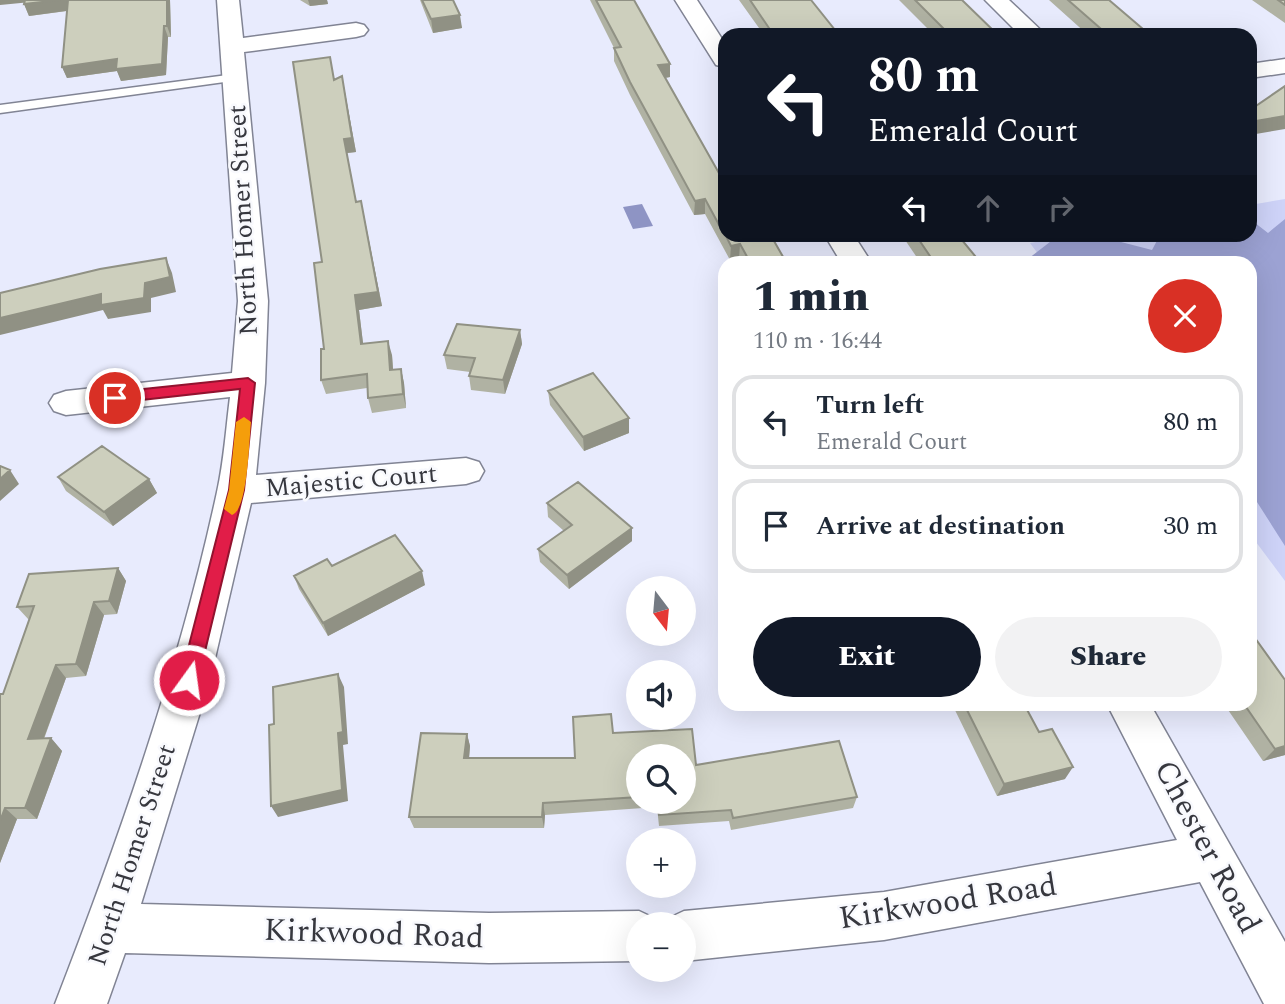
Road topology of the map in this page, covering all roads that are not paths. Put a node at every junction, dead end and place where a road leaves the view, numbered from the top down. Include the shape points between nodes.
1 (228, 0) edge
2 (686, 0) edge
3 (996, 0) edge
4 (1026, 28) edge
5 (356, 30) dead end
6 (718, 51) edge
7 (233, 62) junction
8 (1285, 66) edge
9 (1257, 70) edge
10 (0, 109) edge
11 (248, 383) junction
12 (66, 404) dead end
13 (466, 471) dead end
14 (236, 490) junction
15 (1132, 711) edge
16 (1211, 857) junction
17 (109, 928) junction
18 (696, 935) edge
19 (626, 936) edge
20 (1285, 992) edge
21 (81, 1004) edge

1 - 7 street, North Homer Street
2 - 6 street
3 - 4 street
5 - 7 street
7 - 10 lane
7 - 11 street, North Homer Street via 253,301
8 - 9 street
11 - 12 street
11 - 14 street, North Homer Street
13 - 14 street, Majestic Court
14 - 17 street, North Homer Street via 189,680
15 - 16 street, Chester Road
16 - 18 street, Kirkwood Road via 884,916
16 - 20 street, Chester Road
17 - 19 street, Kirkwood Road via 489,938
17 - 21 street, North Homer Street

